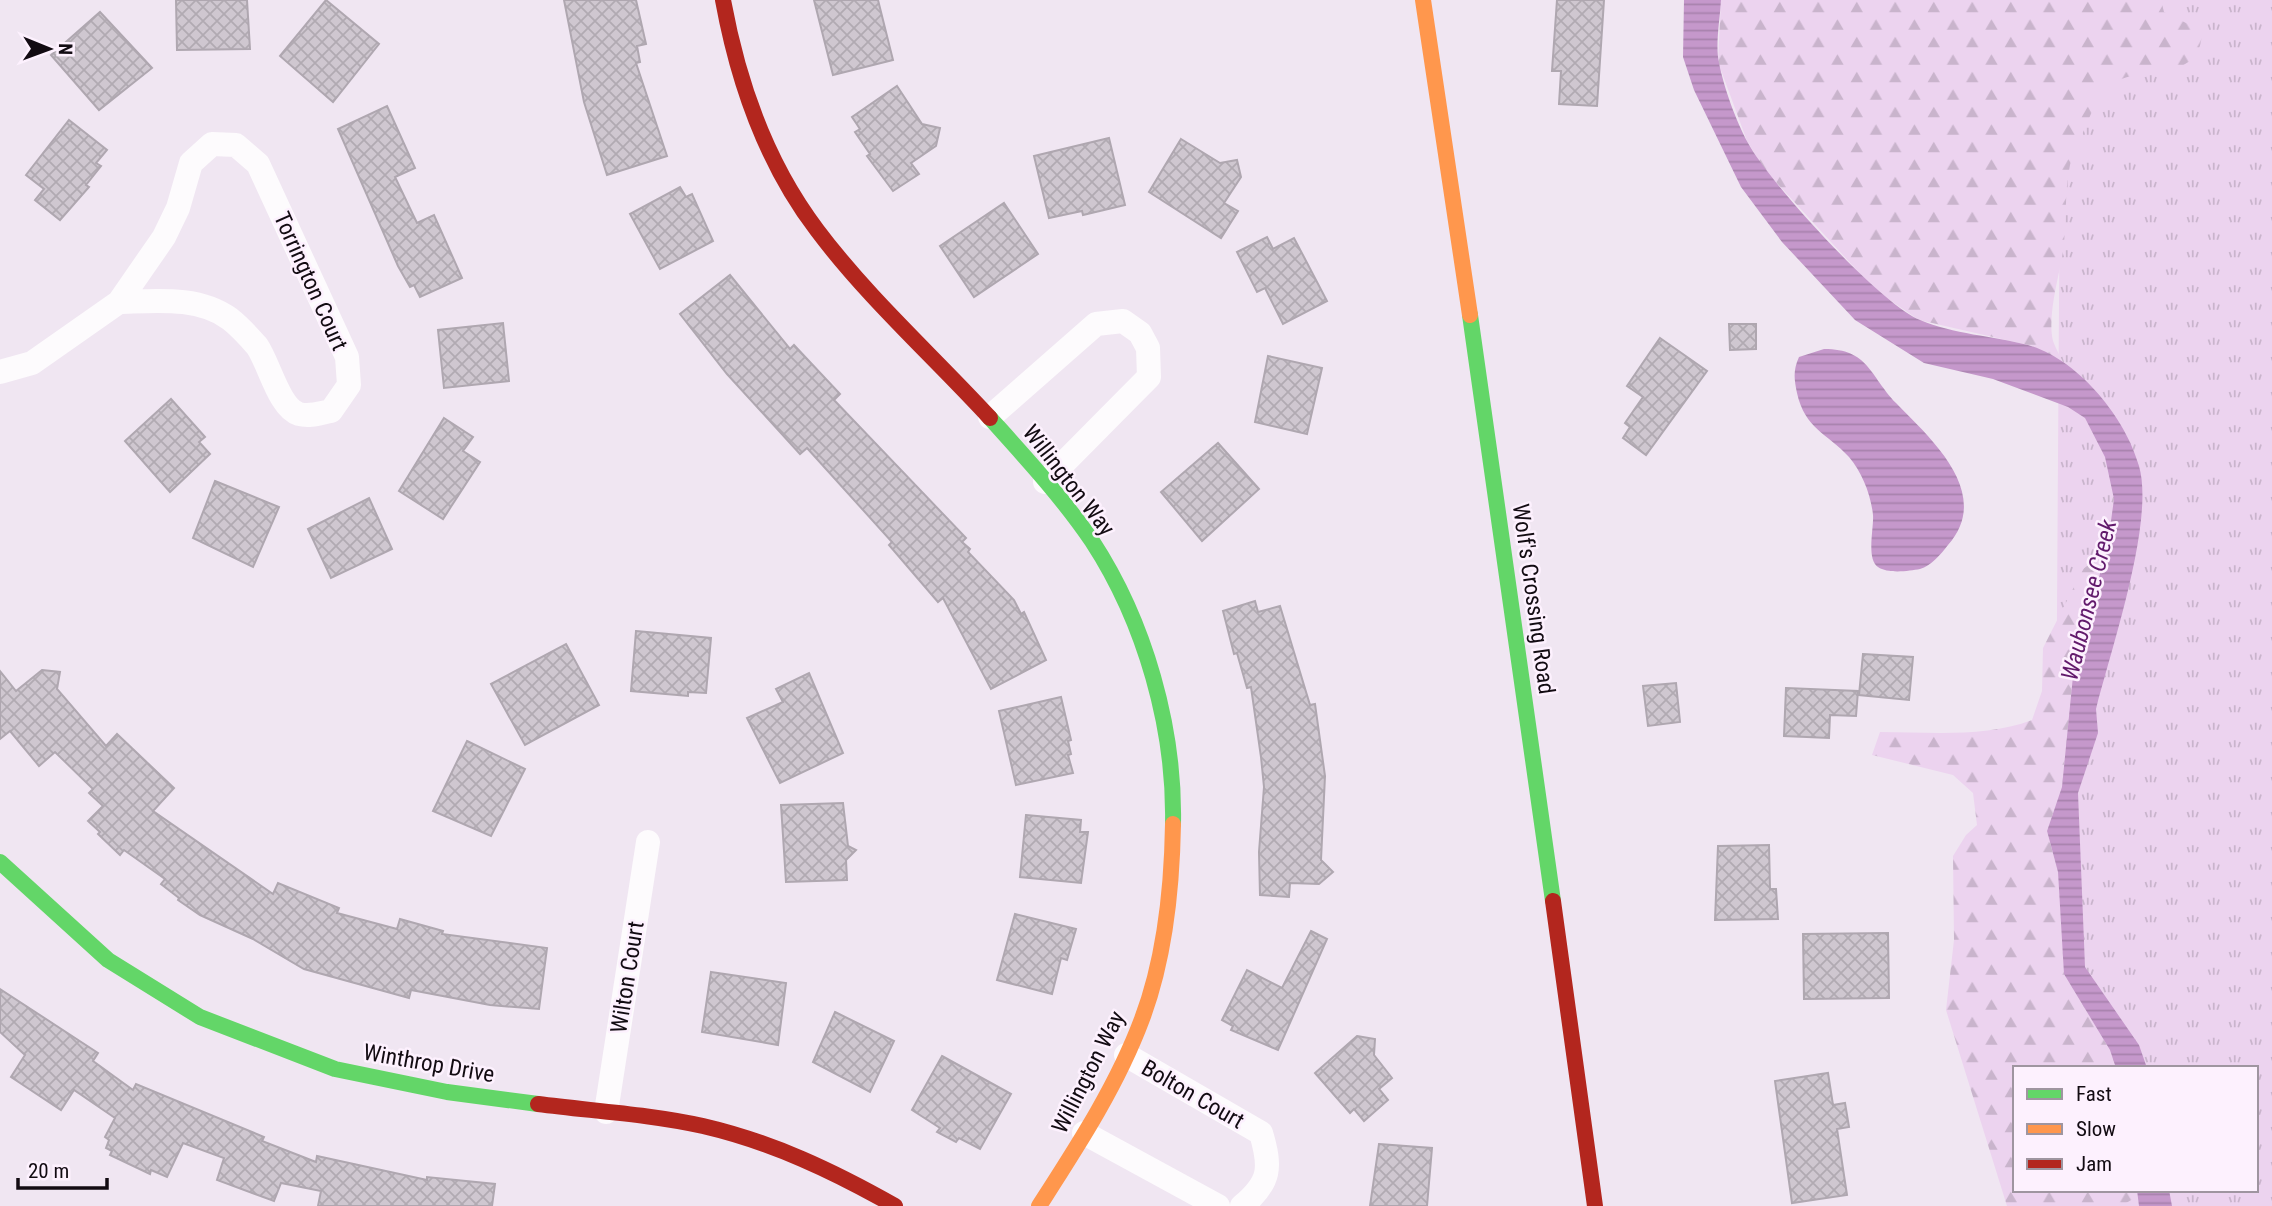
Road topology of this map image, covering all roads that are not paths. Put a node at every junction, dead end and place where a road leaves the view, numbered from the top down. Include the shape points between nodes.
1 (723, 0) edge
2 (1423, 0) edge
3 (120, 302) junction
4 (0, 372) edge
5 (990, 417) junction
6 (1045, 482) junction
7 (648, 842) dead end
8 (0, 862) edge
9 (1126, 1055) junction
10 (606, 1112) junction
11 (1084, 1133) junction
12 (895, 1206) edge
13 (1039, 1206) edge
14 (1218, 1206) edge
15 (1242, 1206) edge
16 (1595, 1206) edge

1 - 5 street, Willington Way via 731,52 772,154 798,204 835,255
2 - 16 street, Wolf's Crossing Road
3 - 3 street, Torrington Court via 196,304 230,318 257,347 296,414 331,411 349,385 347,357 258,164 236,145 212,144 191,163 164,237
3 - 4 street, Torrington Court via 32,363
5 - 6 street, Willington Way
5 - 6 street via 1096,324 1123,321 1140,332 1148,348 1149,377
6 - 9 street, Willington Way via 1105,563 1138,635 1166,737 1175,828 1171,891 1142,1023
7 - 10 street, Wilton Court
8 - 10 street, Winthrop Drive via 108,960 200,1017 335,1069 447,1092
9 - 11 street, Willington Way
9 - 15 street, Bolton Court via 1261,1133 1269,1164 1259,1192
10 - 12 street, Winthrop Drive via 701,1126 769,1145 831,1170
11 - 13 street, Willington Way
11 - 14 street

